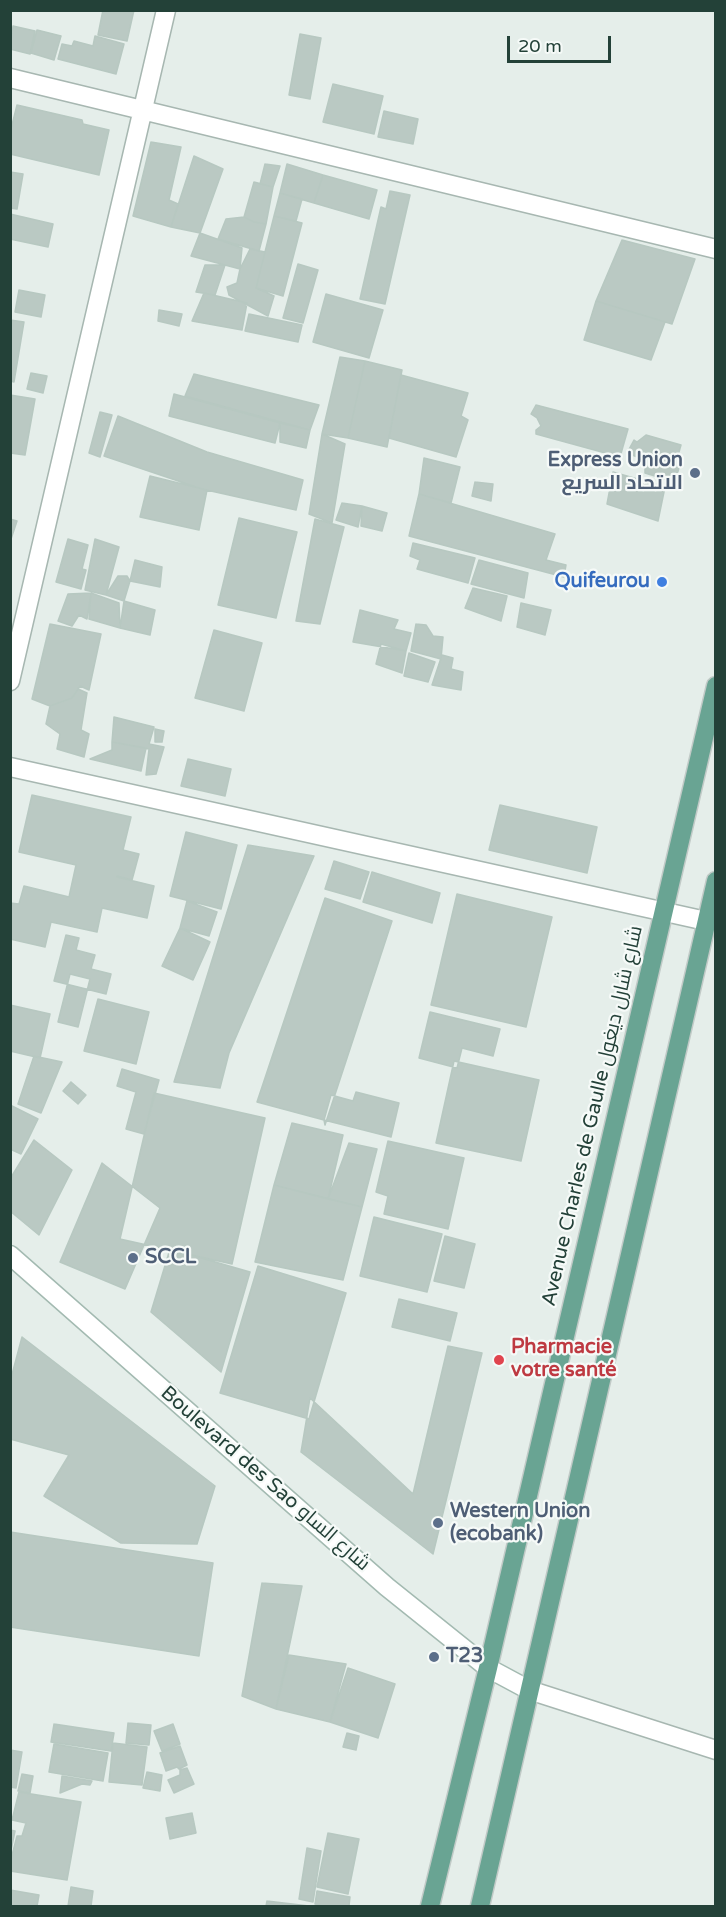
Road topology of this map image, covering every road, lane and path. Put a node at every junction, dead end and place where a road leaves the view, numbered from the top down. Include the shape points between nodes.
1 (166, 10) edge
2 (10, 78) edge
3 (143, 110) junction
4 (716, 249) edge
5 (10, 681) edge
6 (716, 686) edge
7 (10, 767) edge
8 (716, 881) edge
9 (664, 911) junction
10 (706, 921) junction
11 (10, 1255) edge
12 (488, 1668) junction
13 (529, 1690) junction
14 (716, 1750) edge
15 (430, 1906) edge
16 (480, 1906) edge

1 - 3 street
2 - 3 street
3 - 4 street
3 - 5 street
6 - 9 main road, Avenue Charles de Gaulle شارع شارل ديغول
7 - 9 street
8 - 10 main road
9 - 10 street
9 - 12 main road, Avenue Charles de Gaulle شارع شارل ديغول
10 - 13 main road
11 - 12 street, Boulevard des Sao شارع الساو via 387,1587
12 - 13 street, Boulevard des Sao شارع الساو
12 - 15 main road, Avenue Charles de Gaulle شارع شارل ديغول
13 - 14 street, Boulevard des Sao شارع الساو
13 - 16 main road

